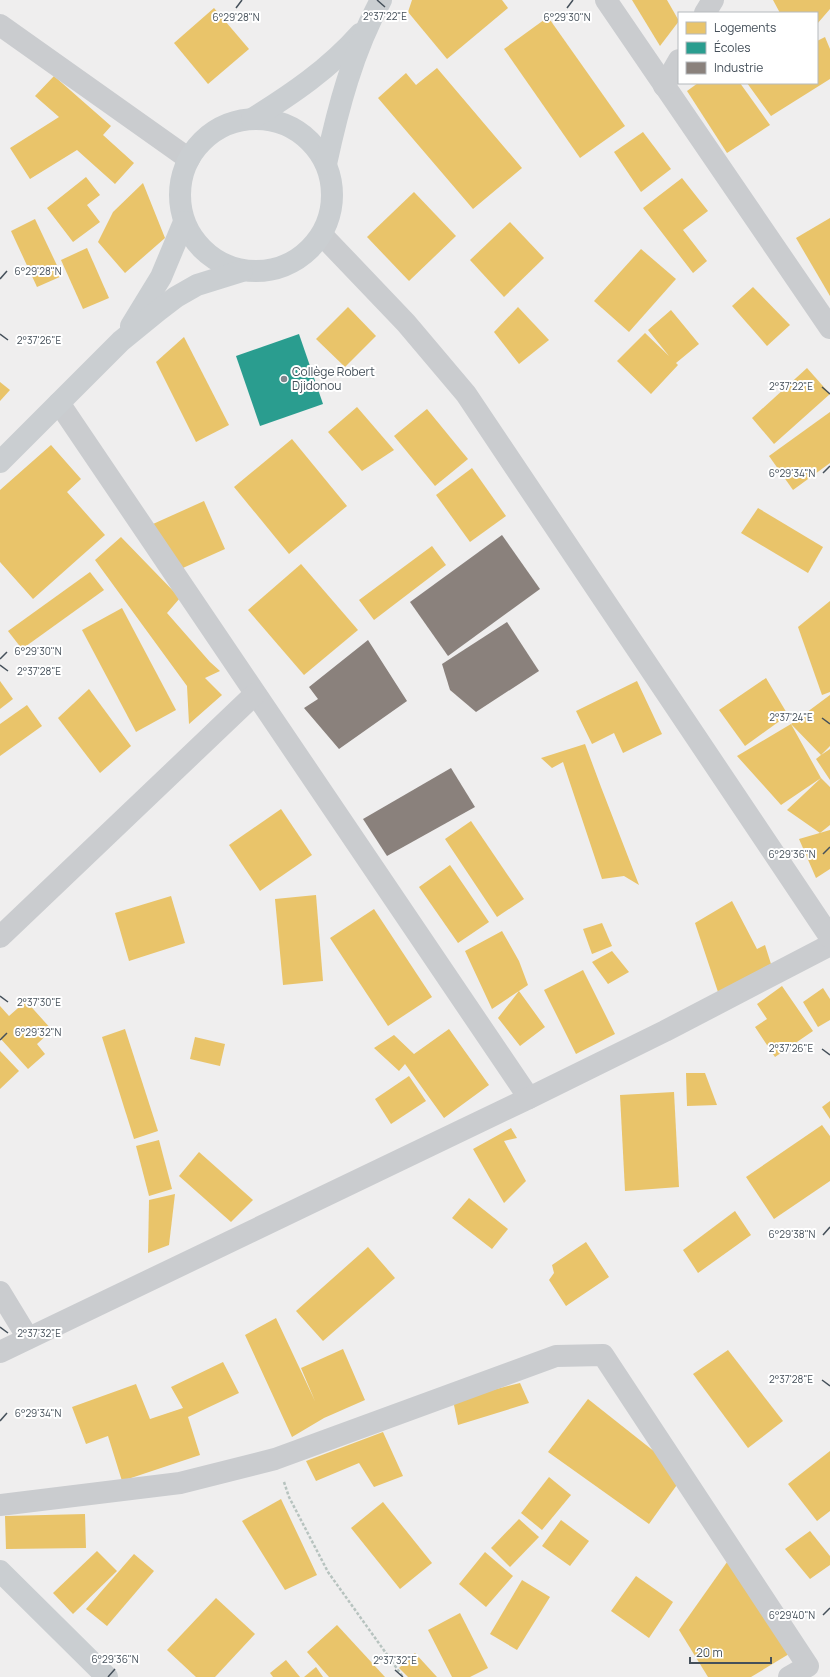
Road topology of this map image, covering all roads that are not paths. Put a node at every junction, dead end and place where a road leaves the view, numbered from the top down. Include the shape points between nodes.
1 (381, 0) edge
2 (606, 0) edge
3 (713, 0) edge
4 (706, 12) edge
5 (0, 25) edge
6 (367, 25) junction
7 (678, 62) edge
8 (664, 86) junction
9 (252, 119) junction
10 (189, 159) junction
11 (326, 164) junction
12 (184, 222) junction
13 (322, 235) junction
14 (242, 271) junction
15 (830, 328) edge
16 (121, 341) junction
17 (58, 403) junction
18 (0, 462) edge
19 (255, 694) junction
20 (0, 937) edge
21 (830, 937) edge
22 (830, 945) edge
23 (529, 1098) junction
24 (0, 1292) edge
25 (28, 1338) junction
26 (0, 1352) edge
27 (0, 1505) edge
28 (0, 1571) edge
29 (107, 1677) edge
30 (789, 1677) edge

1 - 6 main road
2 - 8 street
3 - 4 street
5 - 10 street
6 - 9 main road via 344,53 320,73
6 - 11 main road via 336,118
7 - 8 street
8 - 15 street
9 - 10 main road via 216,131 196,148
9 - 11 main road via 276,121 297,130 314,146
10 - 12 main road via 180,190
11 - 13 main road via 332,182 333,200
12 - 14 main road via 197,244 207,254 229,267
12 - 16 main road via 161,277
13 - 14 main road via 307,253 287,265 265,272
13 - 21 street via 406,323 466,394
14 - 16 main road via 198,285 176,297
16 - 17 main road
17 - 18 main road
17 - 19 street
19 - 20 street
19 - 23 street
22 - 23 street
23 - 25 street
24 - 25 street
25 - 26 street
27 - 30 street via 180,1483 275,1459 556,1356 603,1355 808,1666
28 - 29 main road

